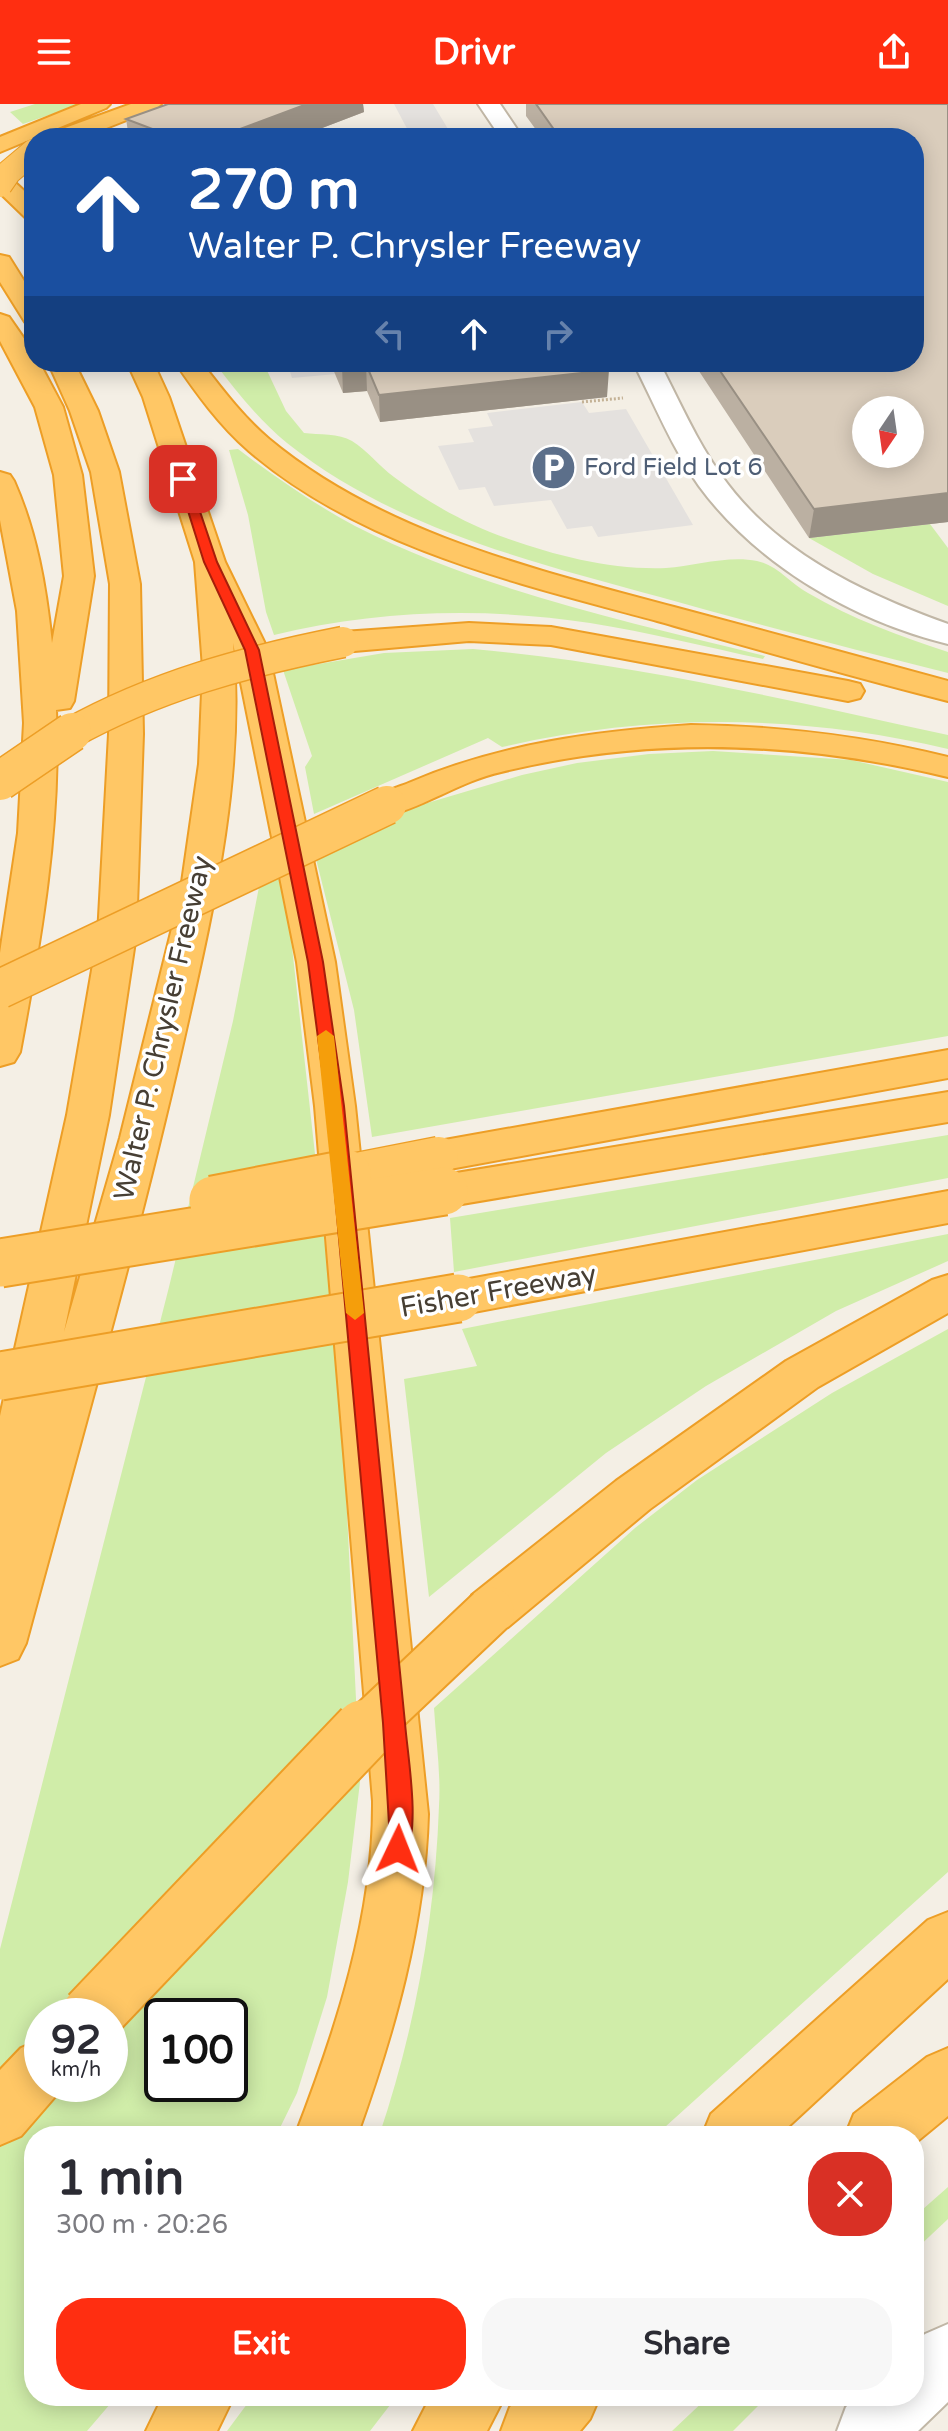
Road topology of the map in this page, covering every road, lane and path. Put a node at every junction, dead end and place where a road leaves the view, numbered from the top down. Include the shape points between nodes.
1 (99, 104) edge
2 (150, 104) edge
3 (489, 104) edge
4 (39, 128) edge
5 (86, 128) edge
6 (505, 128) edge
7 (24, 135) edge
8 (0, 145) edge
9 (24, 159) edge
10 (0, 183) edge
11 (24, 204) edge
12 (0, 262) edge
13 (24, 301) edge
14 (0, 322) edge
15 (24, 361) edge
16 (31, 372) edge
17 (66, 372) edge
18 (145, 372) edge
19 (195, 372) edge
20 (651, 372) edge
21 (0, 481) edge
22 (210, 562) junction
23 (948, 635) edge
24 (948, 691) edge
25 (948, 711) edge
26 (948, 767) edge
27 (0, 781) edge
28 (39, 815) junction
29 (0, 989) edge
30 (0, 1052) edge
31 (948, 1064) edge
32 (948, 1107) edge
33 (442, 1174) junction
34 (948, 1207) edge
35 (0, 1245) edge
36 (0, 1263) edge
37 (948, 1292) edge
38 (0, 1376) edge
39 (0, 1526) edge
40 (0, 1643) edge
41 (948, 1940) edge
42 (108, 1998) edge
43 (948, 2078) edge
44 (24, 2089) edge
45 (0, 2115) edge
46 (330, 2126) edge
47 (744, 2126) edge
48 (888, 2126) edge
49 (948, 2357) edge
50 (924, 2380) edge
51 (195, 2406) edge
52 (465, 2406) edge
53 (558, 2406) edge
54 (896, 2406) edge
55 (179, 2431) edge
56 (446, 2431) edge
57 (534, 2431) edge
58 (870, 2431) edge

1 - 4 highway
2 - 5 highway
3 - 6 street
7 - 8 highway
9 - 10 highway, bridge
10 - 11 highway
12 - 13 highway
14 - 15 highway
16 - 28 highway via 57,431 68,475 79,576
17 - 39 highway via 105,472 125,584 126,734 117,935 88,1115
18 - 22 highway, Walter P. Chrysler Freeway
19 - 24 highway via 218,404 260,445 299,475 376,519 562,586
20 - 23 street via 710,480 737,515 813,576
21 - 28 highway via 21,542 40,666
22 - 40 highway, Walter P. Chrysler Freeway via 219,668 216,764 198,896 141,1138
22 - 46 highway via 252,650 316,962 335,1106 394,1723 400,1824 393,1897 348,2079
25 - 27 highway, bridge via 551,636 469,632 343,642 221,668 162,689 71,733
26 - 29 highway, bridge via 800,738 700,734 584,744 480,767 387,805
28 - 30 highway via 23,944
31 - 33 highway
32 - 33 highway
33 - 35 highway, bridge
33 - 36 highway, bridge
34 - 38 highway, Fisher Freeway, bridge
37 - 42 highway, bridge via 802,1374 633,1495 490,1611 332,1760
41 - 47 highway
43 - 48 highway
44 - 45 highway
49 - 50 street
51 - 55 highway
52 - 56 highway
53 - 57 highway
54 - 58 street

